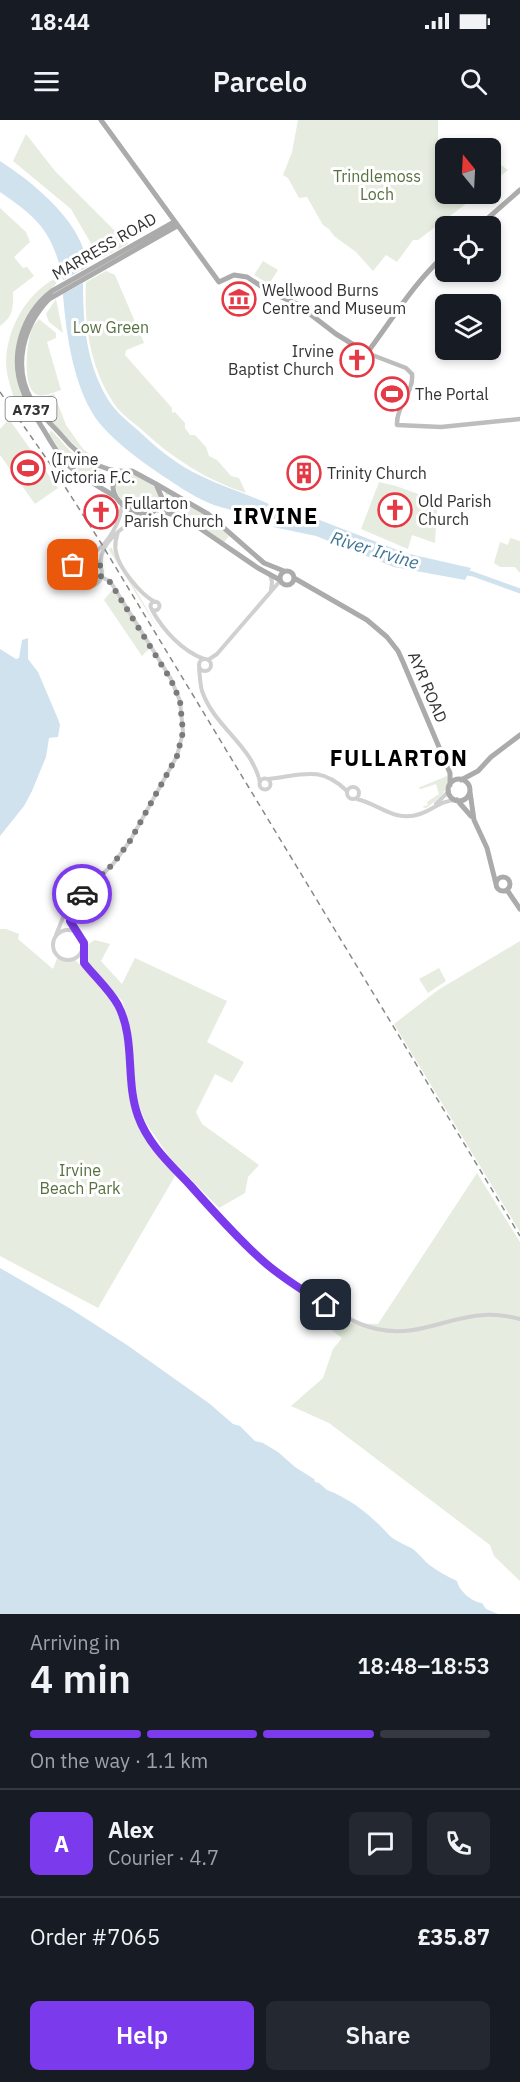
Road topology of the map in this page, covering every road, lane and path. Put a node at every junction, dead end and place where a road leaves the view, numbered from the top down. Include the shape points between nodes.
1 (101, 120) edge
2 (520, 190) edge
3 (165, 210) junction
4 (490, 216) edge
5 (176, 224) junction
6 (164, 228) junction
7 (435, 263) edge
8 (94, 270) junction
9 (49, 297) junction
10 (367, 353) junction
11 (520, 419) edge
12 (128, 471) junction
13 (156, 484) junction
14 (116, 497) junction
15 (122, 504) junction
16 (155, 509) junction
17 (144, 513) junction
18 (118, 532) junction
19 (86, 557) junction
20 (101, 567) junction
21 (284, 571) junction
22 (269, 574) junction
23 (101, 577) junction
24 (280, 580) junction
25 (293, 580) junction
26 (271, 591) junction
27 (154, 602) junction
28 (152, 610) junction
29 (158, 610) junction
30 (158, 621) junction
31 (195, 656) junction
32 (206, 659) junction
33 (199, 666) junction
34 (205, 671) junction
35 (201, 680) junction
36 (520, 735) edge
37 (257, 769) junction
38 (478, 771) junction
39 (450, 773) junction
40 (279, 778) junction
41 (267, 779) junction
42 (460, 779) junction
43 (260, 782) junction
44 (269, 788) junction
45 (449, 788) junction
46 (347, 789) junction
47 (470, 790) junction
48 (360, 794) junction
49 (357, 799) junction
50 (456, 800) junction
51 (367, 801) junction
52 (432, 809) junction
53 (474, 820) junction
54 (492, 865) junction
55 (502, 877) junction
56 (496, 884) junction
57 (508, 887) junction
58 (76, 901) junction
59 (520, 909) edge
60 (76, 931) junction
61 (56, 935) junction
62 (82, 951) junction
63 (68, 960) junction
64 (84, 963) junction
65 (520, 1319) edge

1 - 3 main road
2 - 4 main road
3 - 5 main road
3 - 6 main road
5 - 6 main road, MARRESS ROAD / A737
5 - 8 main road, MARRESS ROAD / A737
5 - 10 main road via 219,282 234,275 247,276 297,304
6 - 8 main road, MARRESS ROAD / A737
7 - 10 main road
8 - 9 main road, MARRESS ROAD / A737
9 - 12 main road, MARRESS ROAD / A737 via 34,318 23,345 26,389 33,403 70,446 108,470
9 - 14 main road, MARRESS ROAD / A737 via 28,318 21,335 18,372 22,390 68,465
10 - 11 main road via 412,374 397,425 441,427
12 - 13 main road, A737
12 - 14 main road via 115,480
13 - 16 main road via 162,498
13 - 21 main road, A737 via 208,513 264,563
14 - 15 main road, A737
15 - 17 main road, A737 via 133,512
15 - 19 street via 122,518 103,545
16 - 17 main road
16 - 22 main road, A737 via 195,525
17 - 18 street
18 - 20 street via 101,555
18 - 27 street via 115,548 120,562 140,591
19 - 20 street
19 - 23 street via 72,566 74,582 88,588
20 - 23 street
21 - 24 main road
21 - 25 main road, A737 via 291,572
22 - 24 main road, A737
22 - 26 street
23 - 58 street via 110,582 171,680 180,701 183,723 179,750 126,846
24 - 25 main road, A737 via 286,585
24 - 26 street
25 - 39 main road, AYR ROAD / A737 via 367,620 394,646
26 - 32 street via 217,654
27 - 28 street via 150,605
27 - 29 street via 159,604
28 - 29 street
28 - 30 street
29 - 30 street
30 - 31 street
31 - 32 street
31 - 33 street
32 - 33 street
32 - 34 street via 211,666
33 - 34 street
33 - 35 street
34 - 35 street
35 - 37 street via 205,698 218,720
36 - 38 main road
37 - 41 street
37 - 43 street
38 - 42 main road
38 - 47 main road
39 - 42 main road
39 - 45 main road, A737
40 - 41 street
40 - 44 street
40 - 46 street via 309,773
41 - 43 street
41 - 44 street
42 - 45 main road
42 - 47 main road
43 - 44 street via 262,789
45 - 50 main road
45 - 52 street
46 - 48 street via 357,788
46 - 49 street via 348,798
47 - 50 main road via 465,799
47 - 53 main road
48 - 49 street
48 - 51 street
49 - 51 street
50 - 52 street
50 - 53 main road
51 - 52 street via 397,816 413,816
53 - 54 main road
54 - 55 main road
54 - 56 main road
55 - 56 main road
55 - 57 main road via 508,879
56 - 57 main road via 501,890
57 - 59 main road
58 - 60 street via 70,917
58 - 61 street via 66,910
60 - 61 street via 68,929
60 - 62 street via 84,943
61 - 63 street via 56,953
62 - 63 street
62 - 64 street
63 - 64 street
64 - 65 street via 108,989 120,1010 127,1036 130,1088 148,1136 240,1239 276,1272 347,1318 377,1329 411,1331 483,1315

